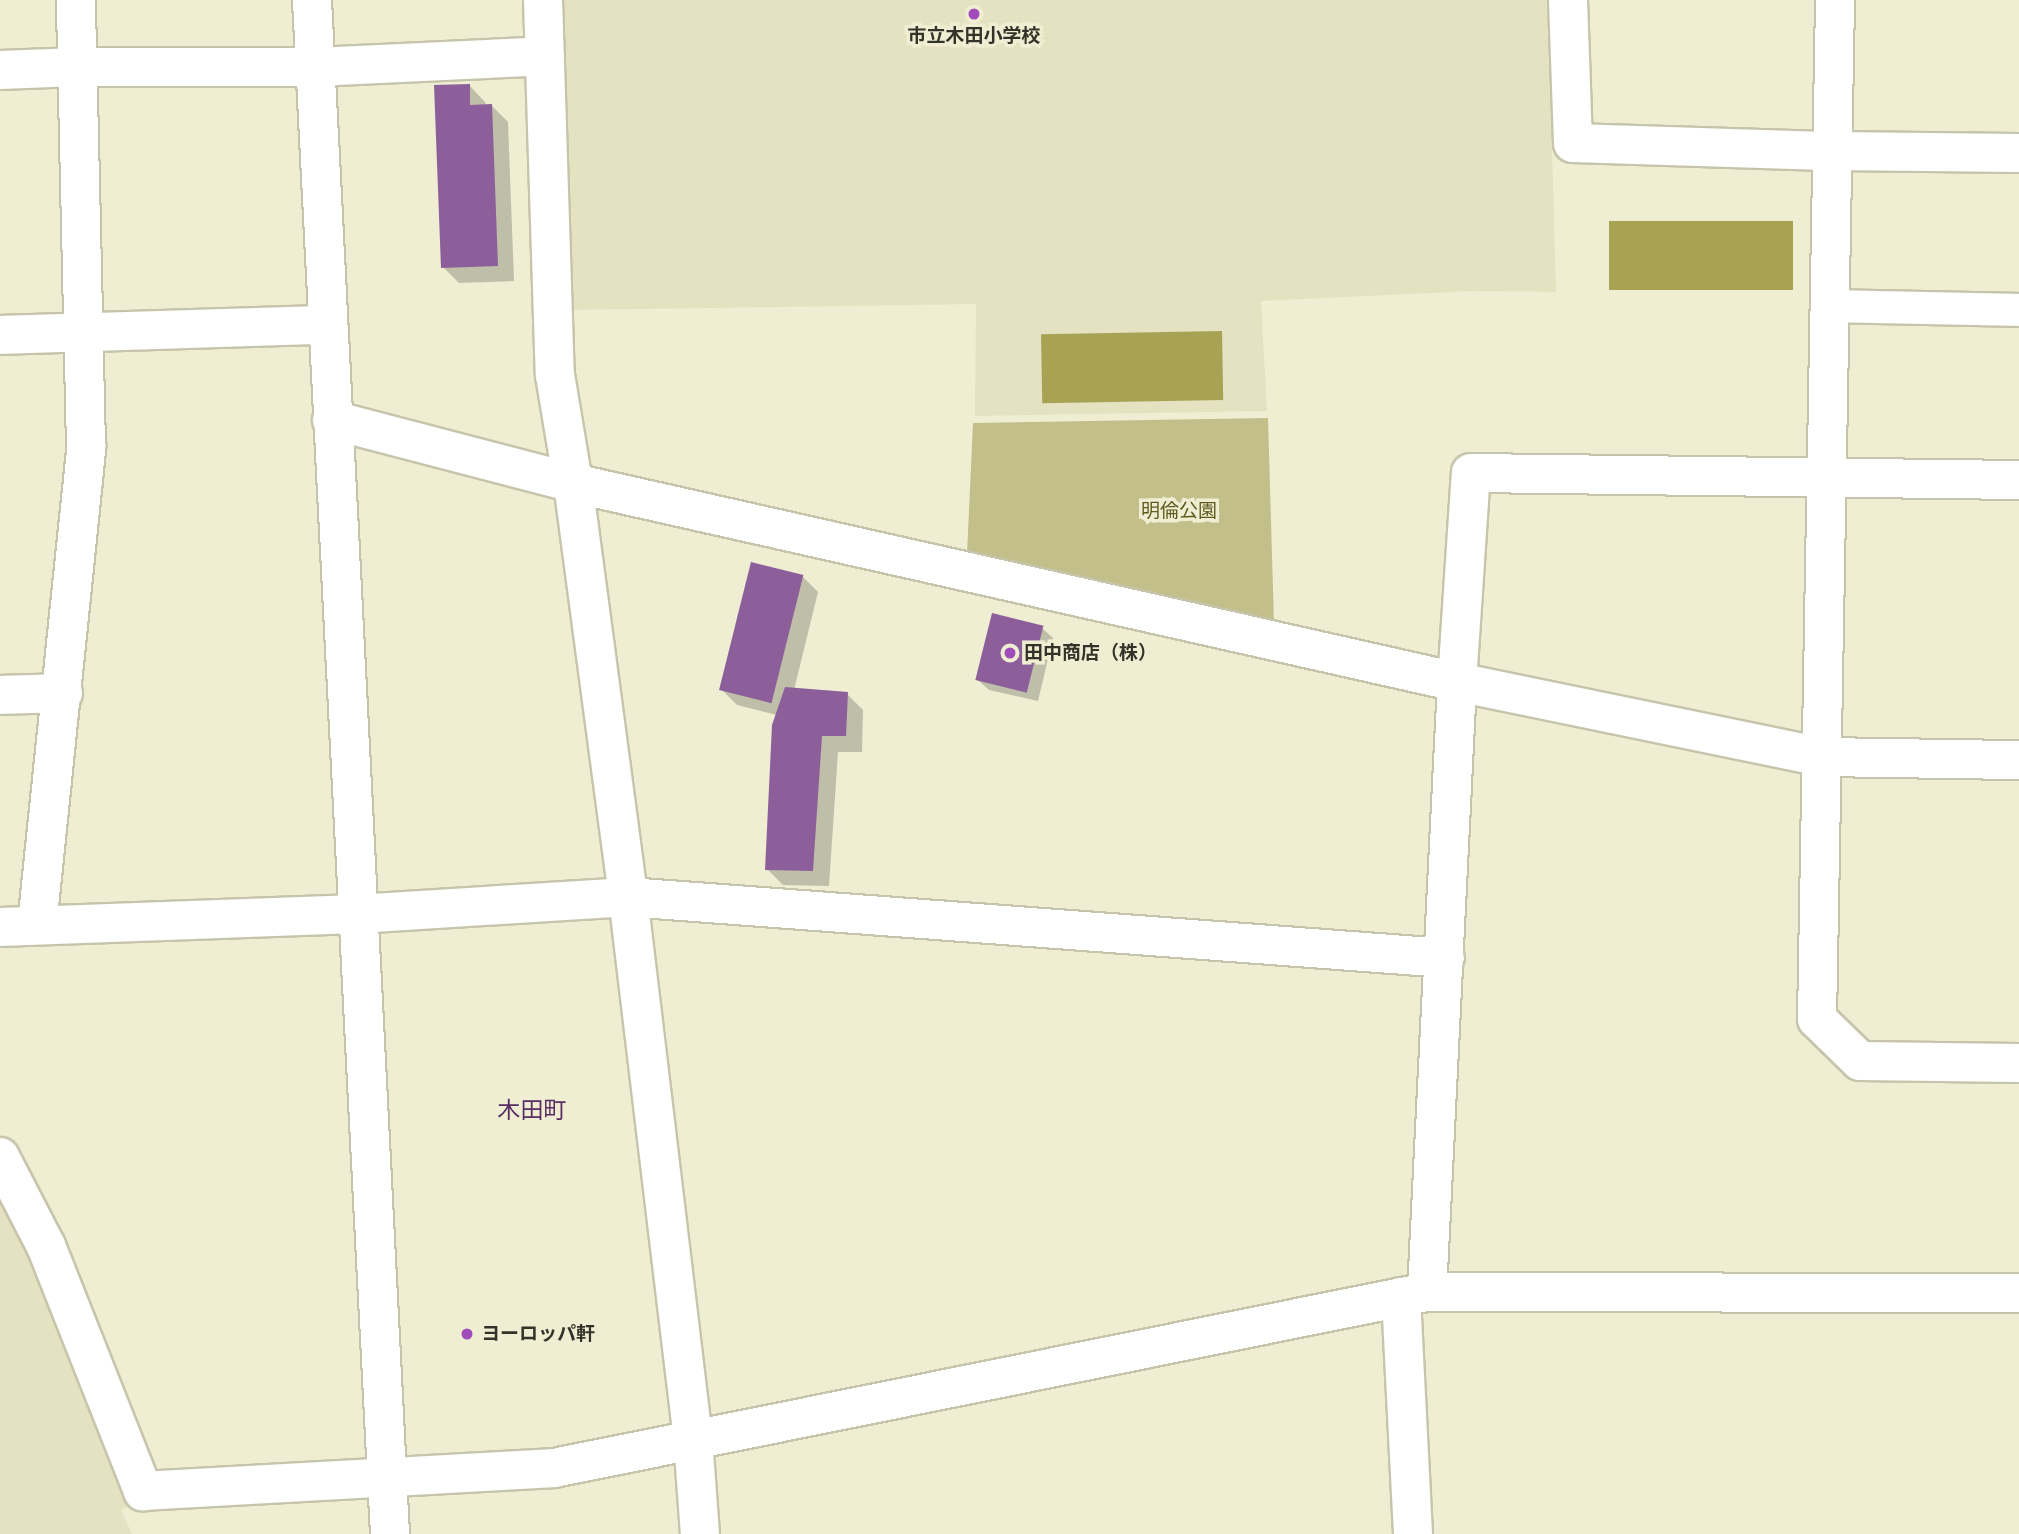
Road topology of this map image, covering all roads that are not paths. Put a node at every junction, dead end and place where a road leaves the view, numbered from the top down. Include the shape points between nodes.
1 (76, 0) edge
2 (312, 0) edge
3 (543, 0) edge
4 (1568, 0) edge
5 (1835, 0) edge
6 (545, 56) junction
7 (78, 67) junction
8 (314, 67) junction
9 (0, 70) edge
10 (1833, 151) junction
11 (2019, 153) edge
12 (1830, 306) junction
13 (2019, 310) edge
14 (327, 325) junction
15 (84, 332) junction
16 (0, 335) edge
17 (331, 419) junction
18 (1828, 477) junction
19 (2019, 480) edge
20 (573, 483) junction
21 (1457, 682) junction
22 (63, 693) junction
23 (0, 695) edge
24 (1823, 757) junction
25 (2019, 760) edge
26 (628, 897) junction
27 (358, 914) junction
28 (37, 925) junction
29 (0, 927) edge
30 (1446, 958) junction
31 (2019, 1063) edge
32 (0, 1157) edge
33 (2019, 1293) edge
34 (1415, 1294) junction
35 (693, 1439) junction
36 (387, 1476) junction
37 (390, 1534) edge
38 (699, 1534) edge
39 (1413, 1534) edge

1 - 7 street
2 - 8 street
3 - 6 street
4 - 10 street via 1573,143
5 - 10 street
6 - 8 street
6 - 20 street via 555,375
7 - 8 street
7 - 9 street
7 - 15 street
8 - 14 street
10 - 11 street
10 - 12 street
12 - 13 street
12 - 18 street
14 - 15 street
14 - 17 street
15 - 16 street
15 - 22 street via 86,447
17 - 20 street
17 - 27 street
18 - 19 street
18 - 21 street via 1471,473
18 - 24 street
20 - 21 street
20 - 26 street
21 - 24 street
21 - 30 street
22 - 23 street
22 - 28 street
24 - 25 street
24 - 31 street via 1817,1019 1860,1061
26 - 27 street
26 - 30 street
26 - 35 street
27 - 28 street
27 - 36 street
28 - 29 street
30 - 34 street
32 - 36 street via 46,1246 143,1491
33 - 34 street
34 - 35 street
34 - 39 street
35 - 36 street via 554,1468
35 - 38 street
36 - 37 street

